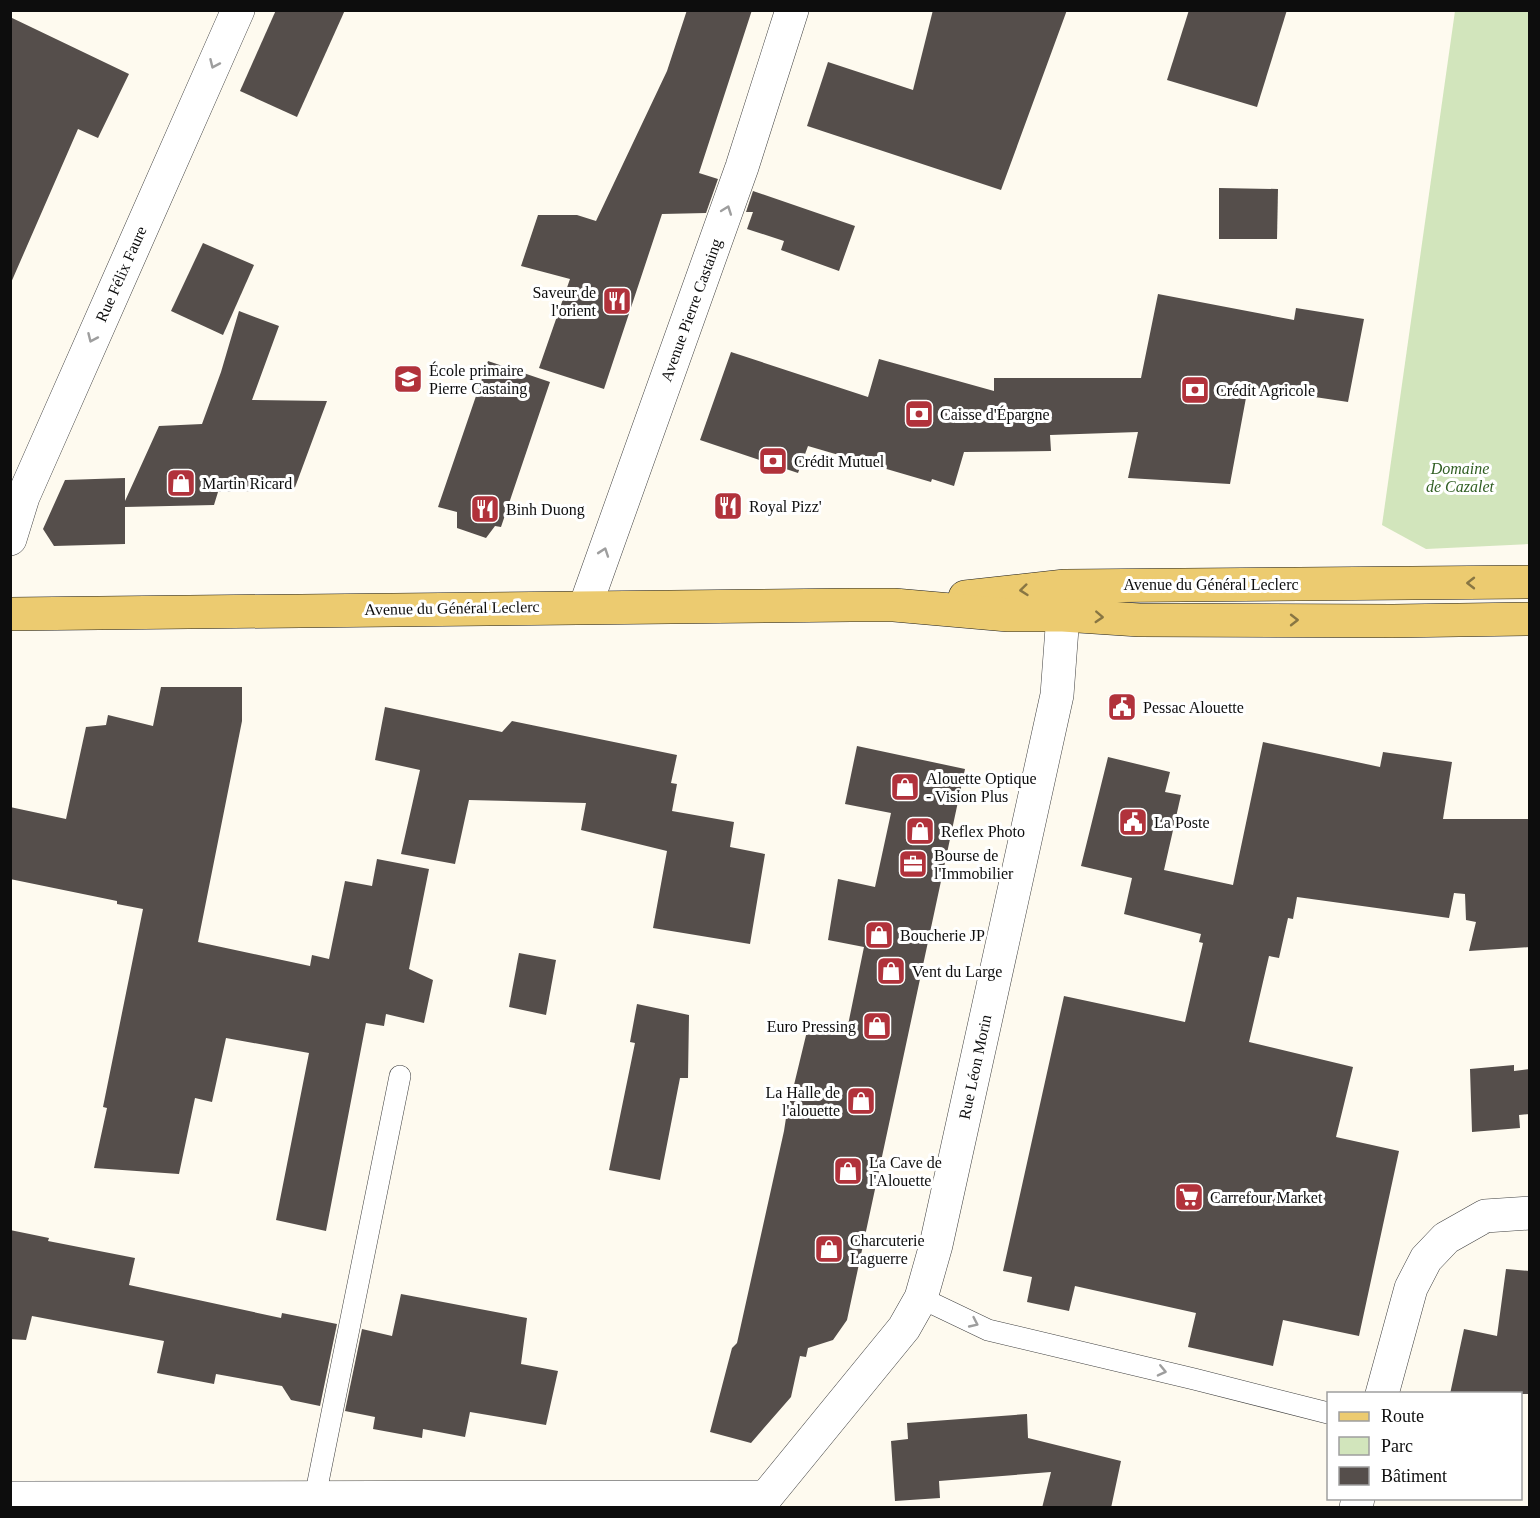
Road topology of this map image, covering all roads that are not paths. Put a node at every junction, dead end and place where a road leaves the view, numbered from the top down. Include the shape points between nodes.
1 (238, 10) edge
2 (792, 10) edge
3 (10, 539) edge
4 (1530, 582) edge
5 (1064, 600) junction
6 (585, 607) junction
7 (10, 614) edge
8 (1530, 619) edge
9 (399, 1076) dead end
10 (1530, 1213) edge
11 (921, 1298) junction
12 (1383, 1392) edge
13 (1327, 1412) edge
14 (315, 1497) junction
15 (10, 1498) edge
16 (764, 1502) edge

1 -> 3 street, Rue Félix Faure via 23,497
6 -> 2 street, Avenue Pierre Castaing via 742,168
4 -> 5 main road, Avenue du Général Leclerc
5 - 6 main road, Avenue du Général Leclerc via 1008,615 894,605
5 -> 8 main road, Avenue du Général Leclerc via 1150,620
5 - 11 street, Rue Léon Morin via 1057,695 939,1233
6 - 7 main road, Avenue du Général Leclerc
9 - 14 lane
10 - 12 street via 1485,1216 1446,1238 1426,1259 1411,1288
11 -> 13 lane via 988,1330
11 - 16 street, Rue Léon Morin via 904,1328
14 - 15 street
14 - 16 street

